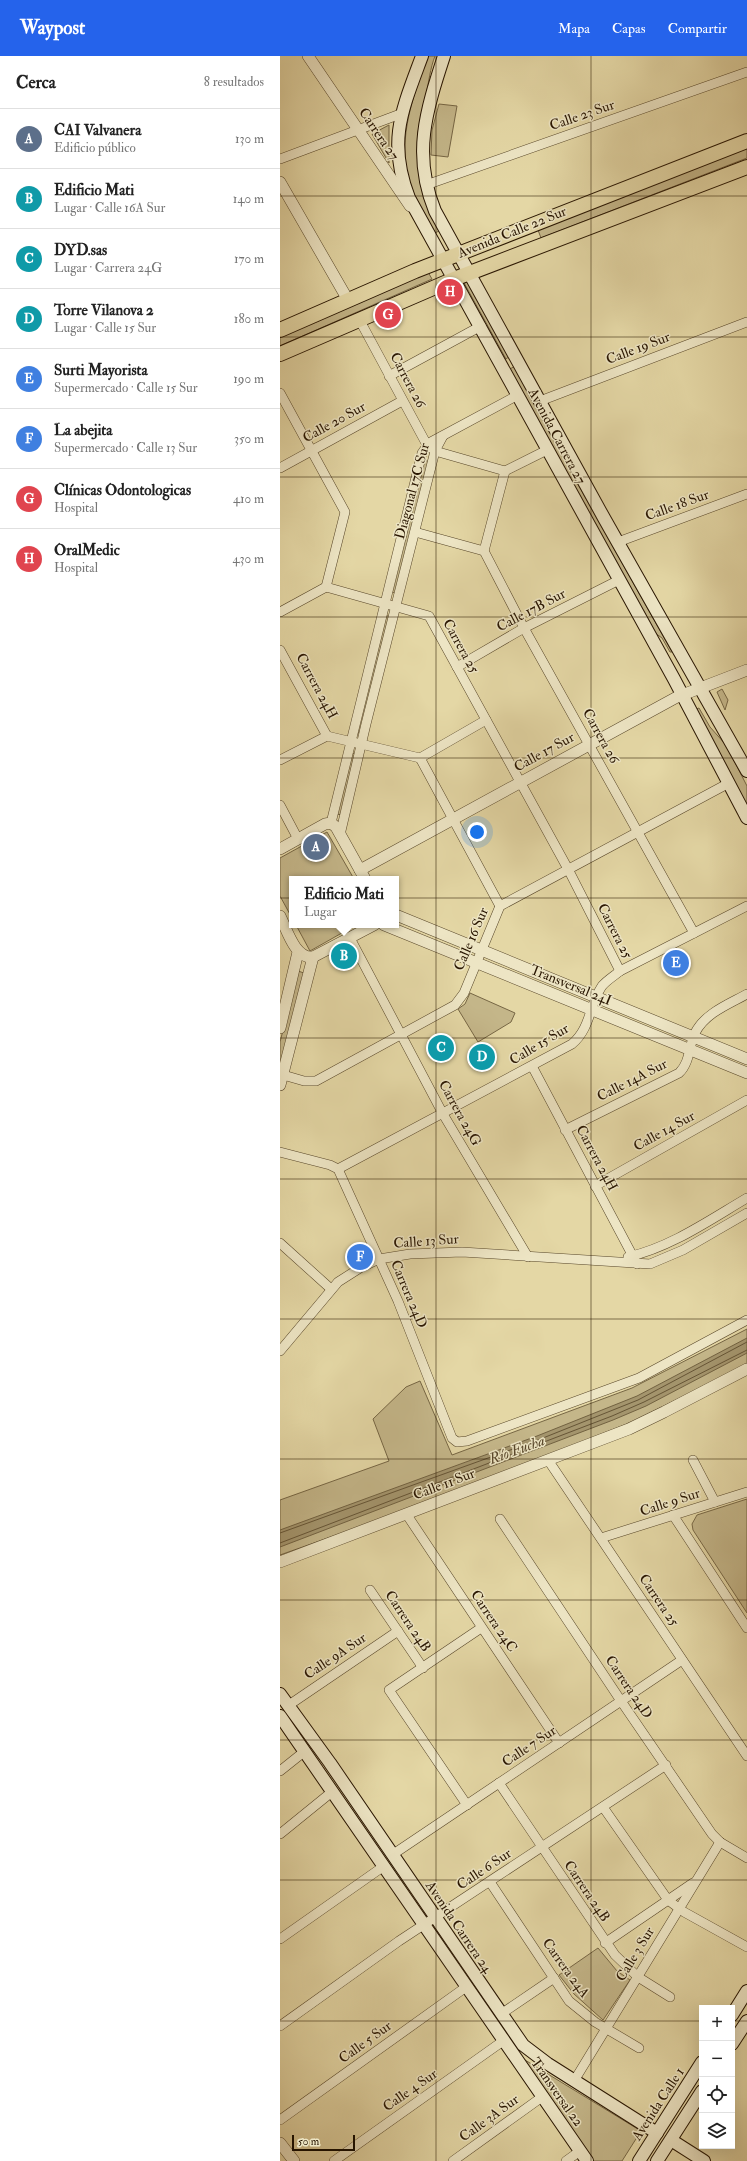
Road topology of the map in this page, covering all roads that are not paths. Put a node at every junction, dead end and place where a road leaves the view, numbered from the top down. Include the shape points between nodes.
1 (308, 56) edge
2 (422, 56) edge
3 (444, 56) edge
4 (747, 72) edge
5 (403, 113) junction
6 (358, 130) junction
7 (747, 141) edge
8 (280, 159) edge
9 (747, 167) edge
10 (280, 182) edge
11 (426, 184) junction
12 (425, 228) junction
13 (458, 253) junction
14 (443, 260) junction
15 (469, 273) junction
16 (454, 279) junction
17 (348, 300) junction
18 (359, 320) junction
19 (747, 322) edge
20 (481, 326) junction
21 (280, 330) edge
22 (280, 354) edge
23 (516, 357) junction
24 (502, 365) junction
25 (389, 376) junction
26 (280, 393) edge
27 (518, 395) junction
28 (402, 401) junction
29 (540, 401) junction
30 (443, 436) junction
31 (427, 446) junction
32 (547, 450) junction
33 (312, 451) junction
34 (436, 451) junction
35 (280, 468) edge
36 (505, 471) junction
37 (747, 494) edge
38 (415, 532) junction
39 (618, 542) junction
40 (484, 551) junction
41 (619, 580) junction
42 (326, 587) junction
43 (384, 603) junction
44 (396, 606) junction
45 (280, 612) edge
46 (524, 628) junction
47 (280, 650) edge
48 (457, 667) junction
49 (747, 670) edge
50 (701, 688) junction
51 (682, 695) junction
52 (486, 720) junction
53 (327, 736) junction
54 (351, 742) junction
55 (361, 744) junction
56 (589, 745) junction
57 (420, 758) junction
58 (280, 760) edge
59 (747, 771) edge
60 (520, 782) junction
61 (729, 783) junction
62 (280, 805) edge
63 (747, 818) edge
64 (453, 819) junction
65 (331, 823) junction
66 (636, 833) junction
67 (340, 835) junction
68 (298, 839) junction
69 (280, 849) edge
70 (568, 869) junction
71 (362, 874) edge
72 (500, 906) junction
73 (747, 906) edge
74 (280, 916) edge
75 (399, 916) edge
76 (368, 928) edge
77 (391, 928) edge
78 (694, 933) junction
79 (350, 938) junction
80 (481, 950) junction
81 (298, 952) junction
82 (313, 957) junction
83 (476, 962) junction
84 (620, 971) junction
85 (747, 994) edge
86 (597, 998) junction
87 (593, 1010) junction
88 (280, 1028) edge
89 (401, 1034) junction
90 (693, 1037) junction
91 (690, 1050) junction
92 (747, 1059) edge
93 (532, 1066) junction
94 (747, 1073) edge
95 (281, 1078) edge
96 (747, 1100) edge
97 (443, 1114) junction
98 (565, 1130) junction
99 (280, 1152) edge
100 (338, 1169) junction
101 (595, 1186) junction
102 (747, 1198) edge
103 (747, 1213) edge
104 (280, 1243) edge
105 (528, 1257) junction
106 (379, 1259) junction
107 (635, 1260) junction
108 (331, 1289) junction
109 (747, 1320) edge
110 (280, 1351) edge
111 (747, 1369) edge
112 (548, 1460) junction
113 (693, 1460) dead end
114 (747, 1492) edge
115 (715, 1502) junction
116 (407, 1515) junction
117 (673, 1515) junction
118 (500, 1519) dead end
119 (601, 1538) junction
120 (280, 1562) edge
121 (370, 1590) dead end
122 (481, 1628) junction
123 (747, 1628) edge
124 (398, 1630) junction
125 (682, 1660) junction
126 (423, 1668) junction
127 (280, 1694) edge
128 (621, 1701) junction
129 (289, 1705) junction
130 (280, 1716) edge
131 (559, 1743) junction
132 (305, 1751) junction
133 (747, 1756) edge
134 (666, 1765) junction
135 (280, 1771) edge
136 (499, 1783) junction
137 (333, 1791) junction
138 (467, 1805) junction
139 (603, 1807) junction
140 (280, 1834) edge
141 (720, 1842) junction
142 (542, 1848) junction
143 (392, 1855) junction
144 (747, 1858) edge
145 (384, 1866) junction
146 (697, 1880) junction
147 (490, 1882) junction
148 (668, 1900) junction
149 (680, 1909) junction
150 (435, 1918) junction
151 (424, 1925) junction
152 (280, 1939) edge
153 (605, 1943) junction
154 (747, 1947) edge
155 (638, 1977) junction
156 (554, 1978) junction
157 (466, 1987) junction
158 (747, 1991) edge
159 (670, 1997) dead end
160 (735, 2010) edge
161 (501, 2014) junction
162 (747, 2020) edge
163 (280, 2026) edge
164 (607, 2028) junction
165 (503, 2041) junction
166 (734, 2041) edge
167 (639, 2048) dead end
168 (699, 2067) edge
169 (574, 2081) junction
170 (542, 2097) junction
171 (699, 2097) edge
172 (280, 2120) edge
173 (657, 2133) junction
174 (671, 2140) junction
175 (280, 2143) edge
176 (584, 2156) edge
177 (294, 2161) edge
178 (334, 2161) edge
179 (453, 2161) edge
180 (566, 2161) edge
181 (639, 2161) edge
182 (658, 2161) edge
183 (704, 2161) edge

1 - 6 street, Carrera 27
2 - 5 main road, Avenida Carrera 27
3 - 11 main road, Avenida Carrera 27 via 424,127 422,147
4 - 11 street, Calle 23 Sur
5 - 6 street
5 - 12 main road, Avenida Carrera 27 via 398,140 399,165 409,198
6 - 8 street
6 - 12 street, Carrera 27
7 - 13 main road, Avenida Calle 22 Sur
9 - 15 main road, Avenida Calle 22 Sur
10 - 17 street
11 - 13 main road, Avenida Carrera 27 via 435,211
12 - 14 main road, Avenida Carrera 27
13 - 14 main road, Avenida Calle 22 Sur
13 - 15 main road, Avenida Carrera 27
14 - 16 main road, Avenida Carrera 27
14 - 17 main road, Avenida Calle 22 Sur
15 - 16 main road, Avenida Calle 22 Sur
15 - 23 main road, Avenida Carrera 27
16 - 18 main road, Avenida Calle 22 Sur
16 - 20 main road, Avenida Carrera 27
17 - 21 main road, Avenida Calle 22 Sur
18 - 22 main road, Avenida Calle 22 Sur
18 - 25 street, Carrera 26
19 - 29 street, Calle 19 Sur
20 - 24 main road, Avenida Carrera 27
20 - 25 street
23 - 24 main road
23 - 29 main road, Avenida Carrera 27
24 - 27 main road, Avenida Carrera 27
25 - 28 street, Carrera 26
26 - 33 street
27 - 30 street
27 - 32 main road, Avenida Carrera 27
28 - 31 street, Carrera 26
28 - 33 street, Calle 20 Sur
29 - 39 main road, Avenida Carrera 27
30 - 31 street, Diagonal 17C Sur
30 - 34 street, Diagonal 17C Sur
31 - 34 street
31 - 43 street, Diagonal 17C Sur via 420,458
32 - 36 street
32 - 41 main road, Avenida Carrera 27
33 - 35 street, Calle 20 Sur
33 - 42 street via 345,512
34 - 36 street
34 - 38 street, Diagonal 17C Sur
36 - 40 street
37 - 39 street, Calle 18 Sur
38 - 40 street
38 - 44 street, Diagonal 17C Sur
39 - 50 main road, Avenida Carrera 27
40 - 46 street, Carrera 26
41 - 46 street, Calle 17B Sur
41 - 51 main road, Avenida Carrera 27
42 - 43 street, Carrera 25
42 - 45 street
43 - 44 street, Carrera 25
43 - 54 street, Diagonal 17C Sur
44 - 48 street, Carrera 25 via 429,616
44 - 55 street, Diagonal 17C Sur
46 - 48 street, Calle 17B Sur
46 - 56 street, Carrera 26
47 - 53 street, Carrera 24H
48 - 52 street, Carrera 25
49 - 50 street, Calle 17 Sur
50 - 51 street, Calle 17 Sur
50 - 59 main road, Avenida Carrera 27
51 - 56 street, Calle 17 Sur
51 - 61 main road, Avenida Carrera 27
52 - 57 street
52 - 60 street, Carrera 25
53 - 54 street
53 - 58 street
54 - 55 street
54 - 65 street, Diagonal 17C Sur
55 - 57 street
55 - 67 street, Diagonal 17C Sur
56 - 60 street, Calle 17 Sur
56 - 66 street, Carrera 26
57 - 64 street
60 - 64 street, Calle 17 Sur
60 - 70 street, Carrera 25
61 - 63 main road, Avenida Carrera 27
61 - 66 street, Calle 16 Sur
62 - 68 street
64 - 71 street, Calle 17 Sur
64 - 72 street
65 - 67 street
65 - 68 street
66 - 70 street, Calle 16 Sur
66 - 78 street, Carrera 26
67 - 71 street
68 - 69 street
70 - 72 street, Calle 16 Sur
70 - 84 street, Carrera 25
72 - 80 street, Calle 16 Sur
73 - 78 street, Calle 15 Sur
74 - 81 street
75 - 80 street, Transversal 24I
76 - 79 street
77 - 83 street, Transversal 24I
78 - 84 street, Calle 15 Sur
79 - 82 street
79 - 89 street, Carrera 24G
80 - 83 street, Calle 16 Sur
80 - 86 street, Transversal 24I
81 - 82 street
81 - 88 street
82 - 95 street
83 - 87 street, Transversal 24I
83 - 89 street, Calle 16 Sur via 459,1001
84 - 86 street, Calle 15 Sur via 605,982
85 - 90 street, Calle 14A Sur via 704,1020
86 - 87 street, Calle 15 Sur
86 - 90 street, Transversal 24I
87 - 91 street, Transversal 24I
87 - 93 street, Calle 15 Sur via 587,1026 578,1038
89 - 95 street, Calle 16 Sur via 313,1082
89 - 97 street, Carrera 24G
90 - 91 street, Calle 14A Sur
90 - 92 street, Transversal 24I
91 - 94 street, Transversal 24I
91 - 98 street, Calle 14A Sur via 681,1071
93 - 97 street, Calle 15 Sur
93 - 98 street, Carrera 24H
96 - 101 street, Calle 14 Sur
97 - 100 street, Calle 15 Sur
97 - 105 street, Carrera 24G
98 - 101 street, Carrera 24H
99 - 100 street
100 - 106 street, Carrera 24D
101 - 107 street, Carrera 24H
102 - 107 street, Calle 13 Sur via 670,1243
103 - 107 street, Calle 13 Sur via 669,1258 650,1264
104 - 108 street
105 - 106 street, Calle 13 Sur via 462,1252 410,1254
105 - 107 street, Calle 13 Sur
106 - 108 street, Calle 13 Sur via 360,1268
106 - 109 street, Carrera 24D via 452,1438 457,1442 467,1441 632,1380
108 - 110 street, Calle 13 Sur
111 - 112 street, Calle 11 Sur via 646,1421
112 - 116 street, Calle 11 Sur
112 - 119 street, Carrera 25
113 - 115 street
114 - 115 street, Calle 9 Sur
115 - 117 street, Calle 9 Sur
116 - 120 street, Calle 11 Sur
116 - 122 street, Carrera 24C
117 - 119 street, Calle 9 Sur
117 - 123 street
118 - 128 street, Carrera 24D
119 - 125 street, Carrera 25
121 - 124 street, Carrera 24B
122 - 126 street
122 - 131 street, Carrera 24C
124 - 126 street, Carrera 24B
124 - 129 street, Calle 9A Sur
125 - 128 street, Calle 7 Sur
125 - 133 street, Carrera 25
126 - 138 street via 389,1690
127 - 129 main road, Avenida Carrera 24
128 - 131 street, Calle 7 Sur
128 - 134 street, Carrera 24D
129 - 143 main road, Avenida Carrera 24
130 - 132 main road, Avenida Carrera 24
131 - 136 street, Calle 7 Sur
132 - 135 street
132 - 137 main road, Avenida Carrera 24
134 - 139 street, Calle 6 Sur
134 - 141 street, Carrera 24D
136 - 138 street, Calle 7 Sur
136 - 142 street, Carrera 24B
137 - 140 street
137 - 145 main road, Avenida Carrera 24
138 - 143 street, Calle 7 Sur
139 - 142 street, Calle 6 Sur
139 - 148 street
141 - 144 street, Carrera 24D
141 - 146 street, Calle 3 Sur
142 - 147 street, Calle 6 Sur
142 - 153 street, Carrera 24B
143 - 150 main road, Avenida Carrera 24
145 - 151 main road, Avenida Carrera 24
145 - 152 street
146 - 148 street
146 - 149 street, Calle 3 Sur
147 - 150 street, Calle 6 Sur
147 - 156 street, Carrera 24A
148 - 149 street
148 - 153 street
149 - 154 street
149 - 155 street, Calle 3 Sur
150 - 151 street, Calle 6 Sur
150 - 161 main road, Avenida Carrera 24
151 - 157 main road, Avenida Carrera 24
151 - 163 street, Calle 6 Sur
153 - 155 street, Carrera 24B
155 - 159 street, Carrera 24B
155 - 164 street, Calle 3 Sur
156 - 161 street
156 - 164 street, Carrera 24A via 569,2001 581,2012
157 - 165 main road, Avenida Carrera 24
157 - 172 street, Calle 5 Sur
158 - 160 main road
161 - 169 main road, Avenida Carrera 24 via 527,2049
162 - 166 main road
164 - 167 street, Carrera 24A
164 - 169 street, Calle 3 Sur
165 - 170 main road, Transversal 22
165 - 178 street, Calle 4 Sur
168 - 173 main road, Avenida Calle 1
169 - 173 main road, Avenida Carrera 24
170 - 176 main road, Transversal 22
170 - 179 street, Calle 3A Sur
171 - 174 main road
173 - 181 main road, Avenida Calle 1
174 - 182 main road
174 - 183 main road
175 - 177 street
176 - 180 street

